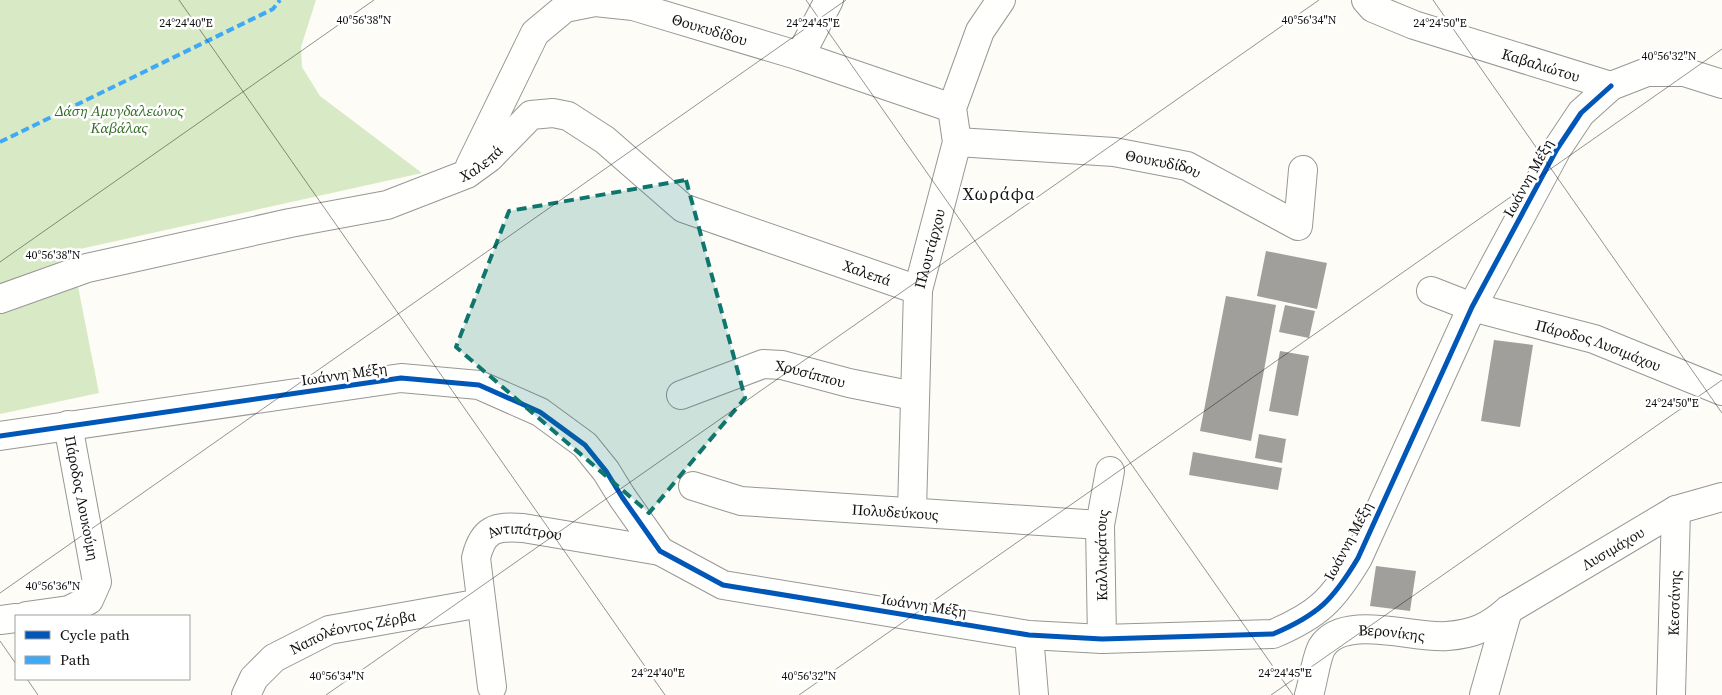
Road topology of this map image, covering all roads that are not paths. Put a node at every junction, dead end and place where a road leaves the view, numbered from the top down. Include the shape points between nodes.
1 (829, 0) edge
2 (1000, 0) edge
3 (1366, 0) edge
4 (800, 56) junction
5 (1722, 84) edge
6 (1612, 86) junction
7 (952, 108) junction
8 (957, 142) junction
9 (1303, 170) dead end
10 (466, 174) junction
11 (918, 290) junction
12 (1431, 290) dead end
13 (0, 299) edge
14 (1472, 307) junction
15 (1722, 391) edge
16 (681, 395) dead end
17 (914, 396) junction
18 (68, 425) junction
19 (0, 436) edge
20 (1110, 472) dead end
21 (693, 486) dead end
22 (1722, 497) edge
23 (1676, 510) junction
24 (912, 511) junction
25 (1100, 525) junction
26 (660, 551) junction
27 (481, 603) junction
28 (1508, 610) junction
29 (33, 615) edge
30 (15, 618) edge
31 (0, 620) edge
32 (1029, 635) junction
33 (1102, 639) junction
34 (492, 687) dead end
35 (246, 695) edge
36 (1034, 695) edge
37 (1309, 695) edge
38 (1484, 695) edge
39 (1671, 695) edge

1 - 4 street
2 - 7 street, Πλουτάρχου via 980,31
3 - 6 street, Καβαλιώτου via 1373,8 1414,25
4 - 7 street, Θουκυδίδου
4 - 10 street, Θουκυδίδου via 633,6 595,2 564,8 535,33
5 - 6 street via 1684,72 1646,72
6 - 14 street, Ιωάννη Μέξη via 1581,113 1558,149
7 - 8 street, Πλουτάρχου
8 - 9 street, Θουκυδίδου via 1114,152 1187,166 1298,226
8 - 11 street, Πλουτάρχου
10 - 11 street, Χαλεπά via 489,158 531,115 553,113 568,116 605,140 683,208
10 - 13 street, Χαλεπά via 387,205 87,268
11 - 17 street, Πλουτάρχου
12 - 14 street
14 - 15 street, Πάροδος Λυσιμάχου via 1594,339
14 - 33 street, Ιωάννη Μέξη via 1358,558 1340,588 1320,608 1273,634
16 - 17 street, Χρυσίππου via 763,364 782,365
17 - 24 street, Πλουτάρχου
18 - 19 street, Ιωάννη Μέξη
18 - 26 street, Ιωάννη Μέξη via 401,378 479,385 540,412 585,445
18 - 29 street, Πάροδος Λουκούμη via 97,582 89,600 68,610
20 - 25 street, Καλλικράτους
21 - 24 street, Πολυδεύκους via 742,501
22 - 23 street, Λυσιμάχου
23 - 28 street, Λυσιμάχου
23 - 39 street, Κεσσάνης
24 - 25 street, Πολυδεύκους
25 - 33 street, Καλλικράτους
26 - 27 street, Αντιπάτρου via 523,528 505,527 488,531 479,544 476,558
26 - 32 street, Ιωάννη Μέξη via 723,585
27 - 34 street, Αντιπάτρου
27 - 35 street, Ναπολέοντος Ζέρβα via 329,630 274,658 254,678
28 - 37 street, Βερονίκης via 1489,626 1446,636 1354,628 1338,634 1322,647
28 - 38 street
30 - 31 street
32 - 33 street, Ιωάννη Μέξη
32 - 36 street

